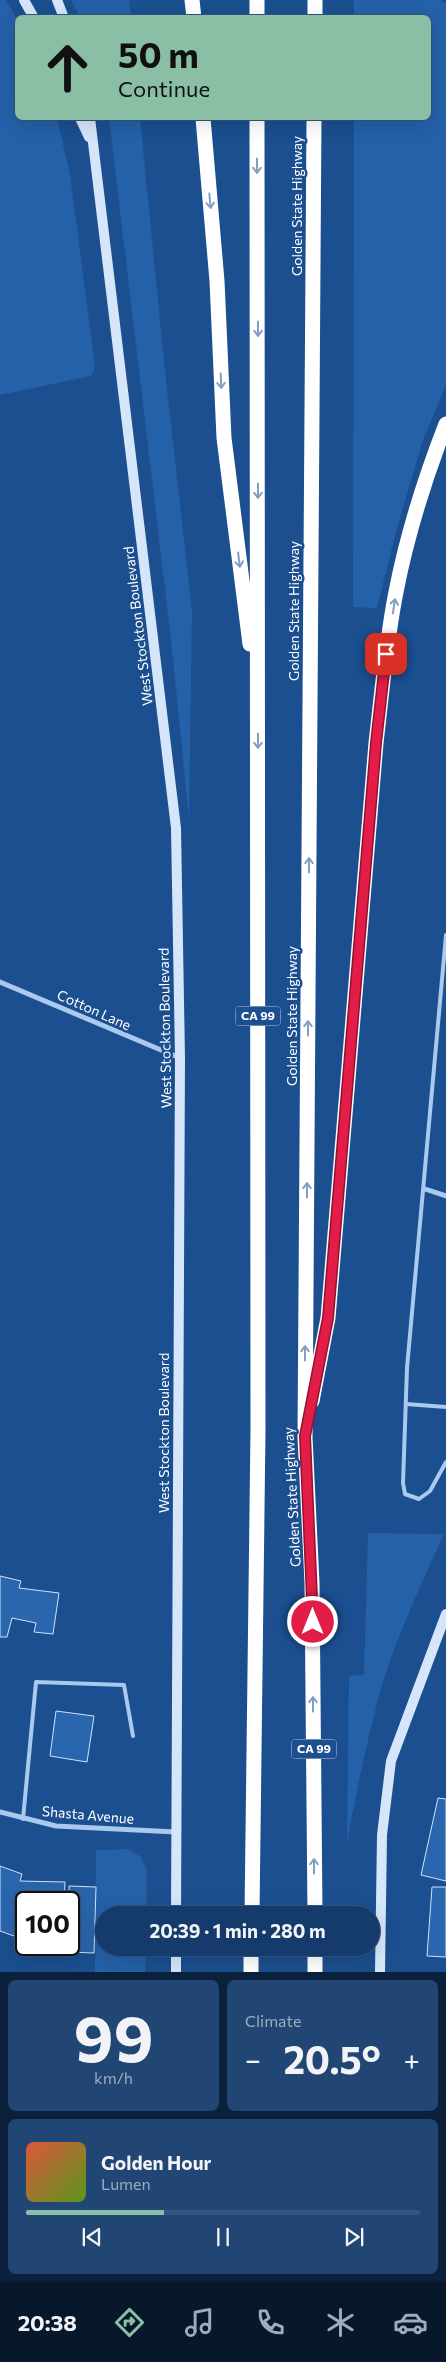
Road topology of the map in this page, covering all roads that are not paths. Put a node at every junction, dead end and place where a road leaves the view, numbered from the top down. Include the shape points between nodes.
1 (24, 0) edge
2 (57, 0) edge
3 (192, 0) edge
4 (257, 0) edge
5 (315, 0) edge
6 (32, 15) edge
7 (63, 15) edge
8 (194, 15) edge
9 (257, 15) edge
10 (315, 15) edge
11 (81, 120) edge
12 (90, 120) edge
13 (203, 120) edge
14 (257, 120) edge
15 (314, 120) edge
16 (93, 146) junction
17 (446, 424) edge
18 (258, 706) junction
19 (446, 935) edge
20 (0, 982) edge
21 (180, 1058) junction
22 (424, 1189) junction
23 (446, 1196) edge
24 (406, 1404) junction
25 (446, 1406) edge
26 (305, 1436) junction
27 (446, 1462) edge
28 (446, 1614) edge
29 (133, 1736) dead end
30 (0, 1812) edge
31 (23, 1819) junction
32 (176, 1832) junction
33 (176, 1906) edge
34 (252, 1906) edge
35 (315, 1906) edge
36 (176, 1956) edge
37 (252, 1956) edge
38 (315, 1956) edge
39 (176, 1972) edge
40 (251, 1972) edge
41 (315, 1972) edge
42 (380, 1972) edge

1 - 6 street
2 - 7 street
3 - 8 highway
4 - 9 highway
5 - 10 highway
11 - 16 street, West Stockton Boulevard
12 - 16 street, West Stockton Boulevard
13 -> 18 highway via 217,281 224,438
14 -> 18 highway, CA 99
26 -> 15 highway, Golden State Highway / CA 99
16 - 21 street, West Stockton Boulevard via 176,828
26 -> 17 highway via 328,1318 386,654 396,591 412,527
18 -> 34 highway, CA 99 via 258,1429
19 - 22 lane
20 - 21 street, Cotton Lane
21 - 32 street, West Stockton Boulevard
22 - 23 street
22 - 24 lane
24 - 25 lane
24 - 27 lane via 405,1494 419,1499 430,1491
35 -> 26 highway, Golden State Highway / CA 99 via 312,1583
28 - 42 street via 391,1761 382,1835
29 - 31 lane via 124,1685 36,1682
30 - 31 street, Shasta Avenue
31 - 32 street, Shasta Avenue via 64,1827
32 - 33 street, West Stockton Boulevard
36 - 39 street
37 - 40 highway
38 - 41 highway

